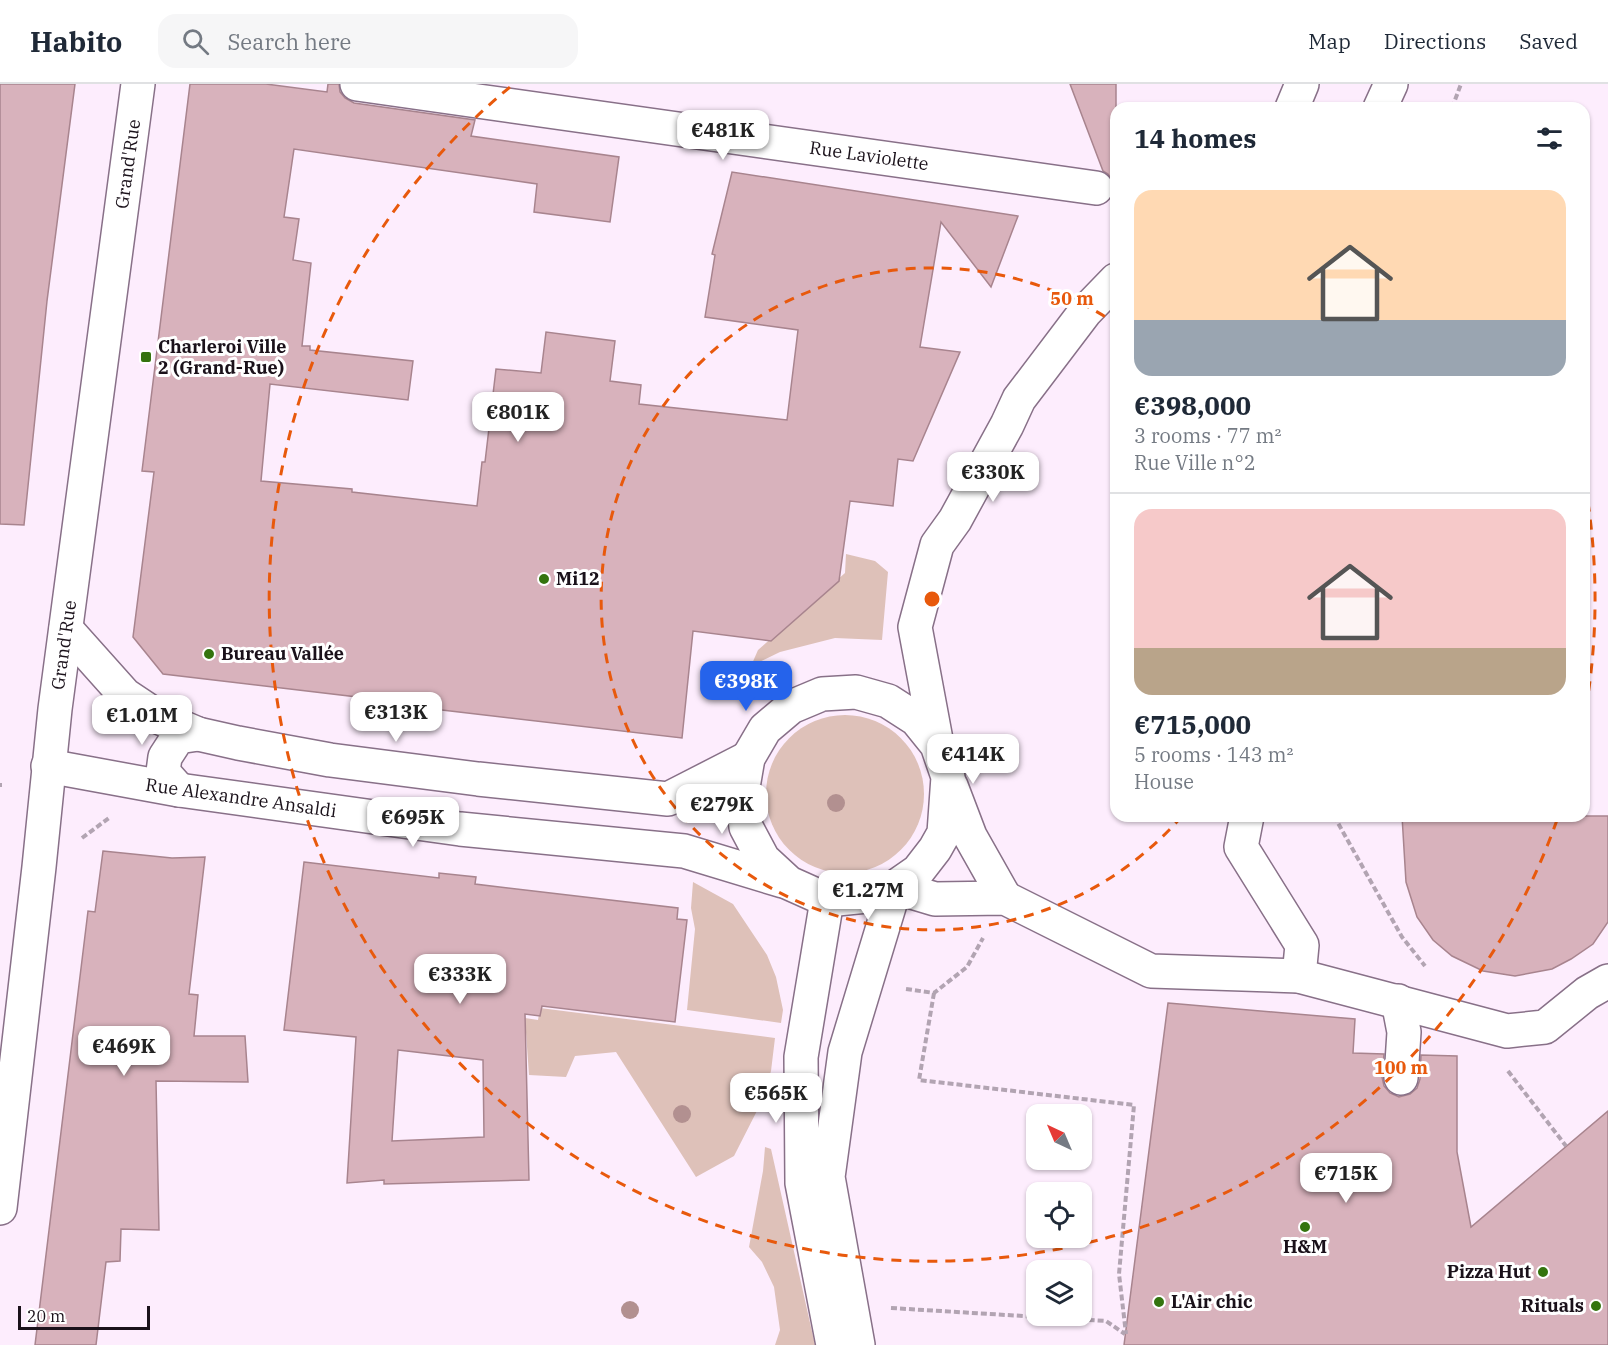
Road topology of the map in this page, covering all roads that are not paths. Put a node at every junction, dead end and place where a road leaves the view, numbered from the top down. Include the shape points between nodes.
1 (138, 84) edge
2 (357, 84) edge
3 (1302, 84) edge
4 (1391, 84) edge
5 (1294, 102) edge
6 (1383, 102) edge
7 (1095, 188) dead end
8 (1110, 286) edge
9 (66, 629) junction
10 (198, 734) junction
11 (937, 745) junction
12 (748, 758) junction
13 (48, 766) junction
14 (948, 777) junction
15 (179, 790) junction
16 (1246, 822) edge
17 (789, 883) junction
18 (895, 887) junction
19 (1005, 898) junction
20 (827, 900) junction
21 (1299, 976) junction
22 (1608, 981) edge
23 (1398, 1001) junction
24 (1401, 1078) dead end
25 (0, 1208) edge
26 (833, 1345) edge
27 (858, 1345) edge

1 - 9 street, Grand'Rue
2 - 7 street, Rue Laviolette
3 - 5 street
4 - 6 street
8 - 11 street via 1085,312 1019,399 955,520 937,544 915,627
9 - 10 street via 125,695 158,717
9 - 13 street, Grand'Rue
10 - 12 street via 330,760 668,799
10 - 15 street via 178,737 165,757 163,772
11 - 12 street via 916,719 888,700 856,692 834,693 791,707 765,729
11 - 14 street
12 - 17 street via 742,793 747,827 763,859
13 - 15 street, Rue Alexandre Ansaldi
13 - 25 street, Grand'Rue
14 - 18 street via 944,833 918,871
14 - 19 street via 970,836
15 - 17 street, Rue Alexandre Ansaldi via 460,829 684,851
16 - 21 street via 1241,847 1302,945
17 - 20 street
18 - 19 street via 935,898
18 - 20 street via 877,895
18 - 27 street via 845,1052 828,1177
19 - 21 street via 1151,971
20 - 26 street via 801,1057 802,1183
21 - 23 street
22 - 23 street via 1545,1027 1507,1031
23 - 24 street via 1404,1032

